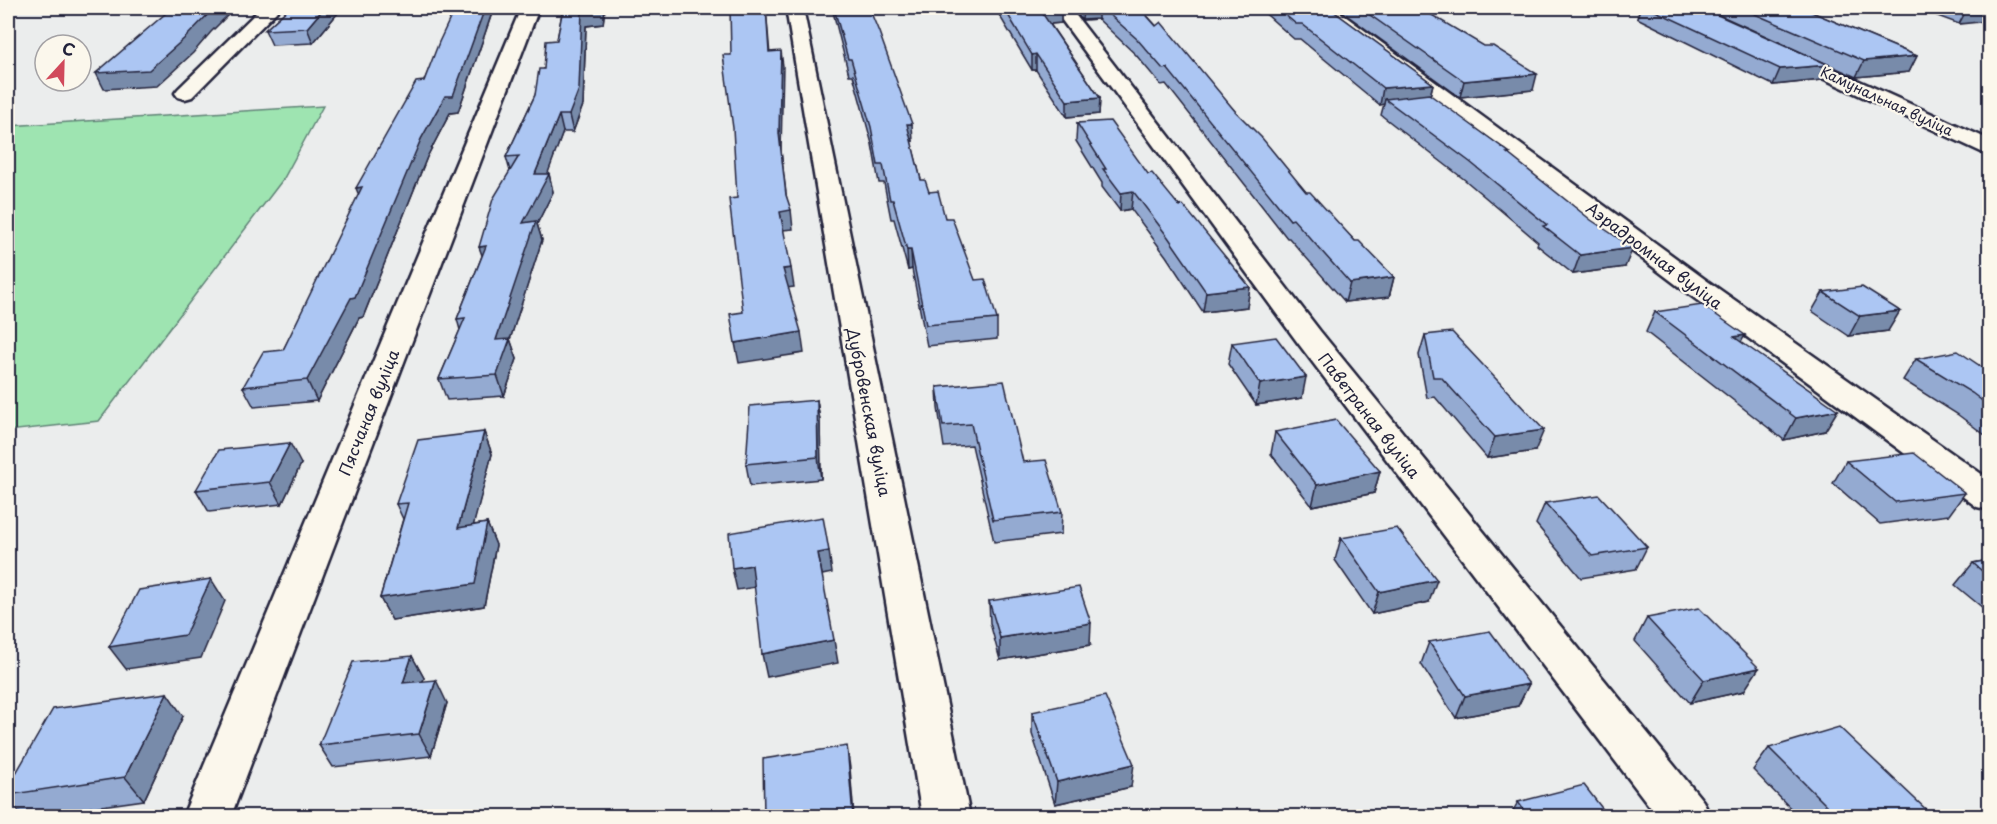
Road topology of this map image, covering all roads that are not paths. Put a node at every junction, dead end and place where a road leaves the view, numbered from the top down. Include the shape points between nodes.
1 (272, 8) edge
2 (530, 8) edge
3 (794, 8) edge
4 (1061, 8) edge
5 (1323, 8) edge
6 (1763, 43) edge
7 (185, 93) dead end
8 (1989, 149) edge
9 (1989, 498) edge
10 (207, 816) edge
11 (946, 816) edge
12 (1686, 816) edge

1 - 7 street
2 - 10 street, Пясчаная вуліца
3 - 11 street, Дубровенская вуліца
4 - 12 street, Паветраная вуліца via 1309,338
5 - 9 street, Аэрадромная вуліца
6 - 8 street, Камунальная вуліца

